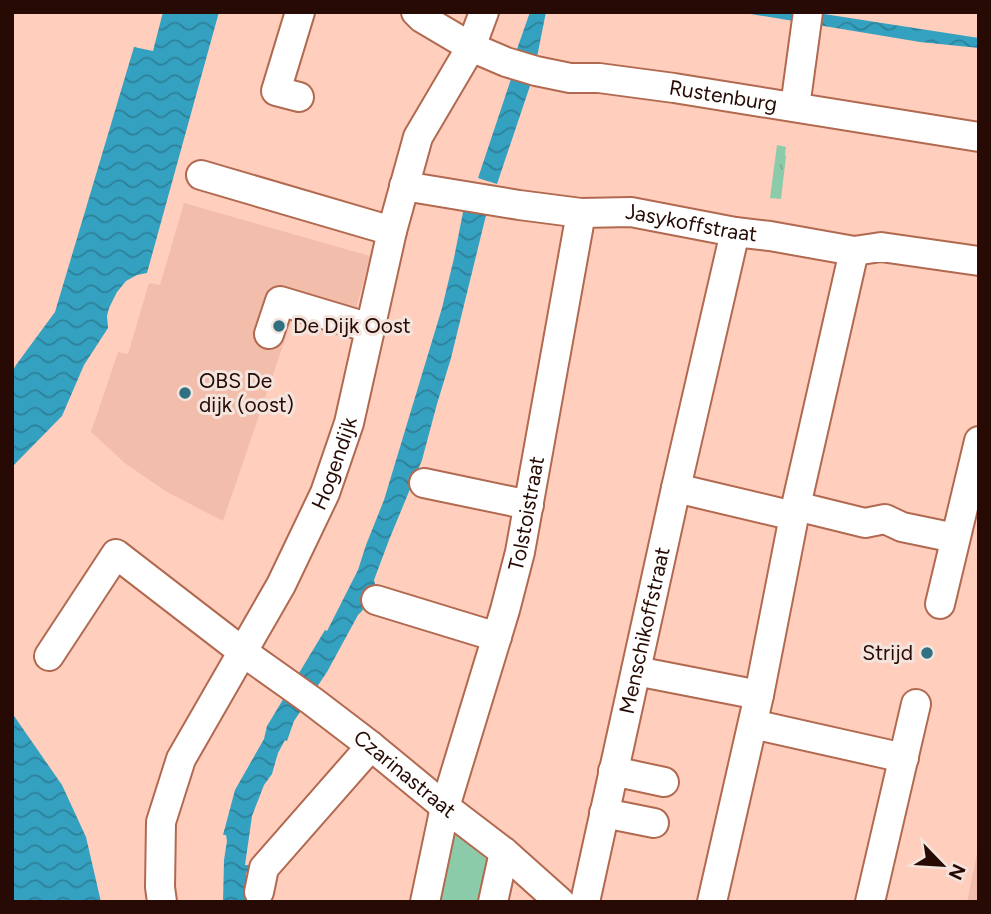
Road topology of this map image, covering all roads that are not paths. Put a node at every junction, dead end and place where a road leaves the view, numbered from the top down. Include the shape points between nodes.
1 (300, 12) edge
2 (416, 12) edge
3 (484, 12) edge
4 (807, 22) edge
5 (471, 47) junction
6 (299, 97) dead end
7 (789, 110) junction
8 (979, 137) edge
9 (201, 174) dead end
10 (404, 186) junction
11 (582, 213) junction
12 (392, 231) junction
13 (735, 232) junction
14 (854, 251) junction
15 (979, 261) edge
16 (370, 328) junction
17 (269, 334) dead end
18 (979, 441) edge
19 (424, 483) dead end
20 (676, 488) junction
21 (529, 505) junction
22 (795, 511) junction
23 (955, 538) junction
24 (376, 600) dead end
25 (940, 604) dead end
26 (497, 637) junction
27 (243, 652) junction
28 (49, 656) dead end
29 (639, 658) junction
30 (759, 695) junction
31 (916, 704) dead end
32 (752, 724) junction
33 (371, 746) junction
34 (904, 758) junction
35 (613, 771) junction
36 (664, 782) dead end
37 (444, 807) junction
38 (604, 813) junction
39 (654, 823) dead end
40 (504, 852) junction
41 (259, 892) dead end
42 (162, 902) edge
43 (425, 902) edge
44 (493, 902) edge
45 (559, 902) edge
46 (585, 902) edge
47 (712, 902) edge
48 (870, 902) edge

1 - 6 street via 276,91
2 - 5 street, Rustenburg
3 - 5 street, Hogendijk
4 - 7 street
5 - 7 street, Rustenburg via 506,62 570,78 661,86
5 - 10 street, Hogendijk via 418,137
7 - 8 street, Rustenburg
9 - 12 street
10 - 11 street, Jasykoffstraat
10 - 12 street, Hogendijk
11 - 13 street, Jasykoffstraat via 631,212
11 - 21 street, Tolstoistraat
12 - 16 street, Hogendijk
13 - 14 street, Jasykoffstraat
13 - 20 street, Menschikoffstraat
14 - 15 street, Jasykoffstraat via 881,247
14 - 22 street
16 - 17 street via 280,301
16 - 27 street, Hogendijk via 349,423 325,493
18 - 23 street
19 - 21 street
20 - 22 street
20 - 29 street, Menschikoffstraat
21 - 26 street, Tolstoistraat
22 - 23 street via 864,523 885,519
22 - 30 street
23 - 25 street
24 - 26 street
26 - 37 street, Tolstoistraat
27 - 28 street, Czarinastraat via 116,554
27 - 33 street, Czarinastraat
27 - 42 street, Hogendijk via 181,759 169,791 161,822
29 - 30 street
29 - 35 street, Menschikoffstraat
30 - 32 street
31 - 34 street
32 - 34 street
32 - 47 street
33 - 37 street, Czarinastraat
33 - 41 street via 264,867
34 - 48 street
35 - 36 street
35 - 38 street, Menschikoffstraat
37 - 40 street, Czarinastraat
37 - 43 street, Tolstoistraat
38 - 39 street
38 - 46 street, Menschikoffstraat
40 - 44 street
40 - 45 street, Czarinastraat

